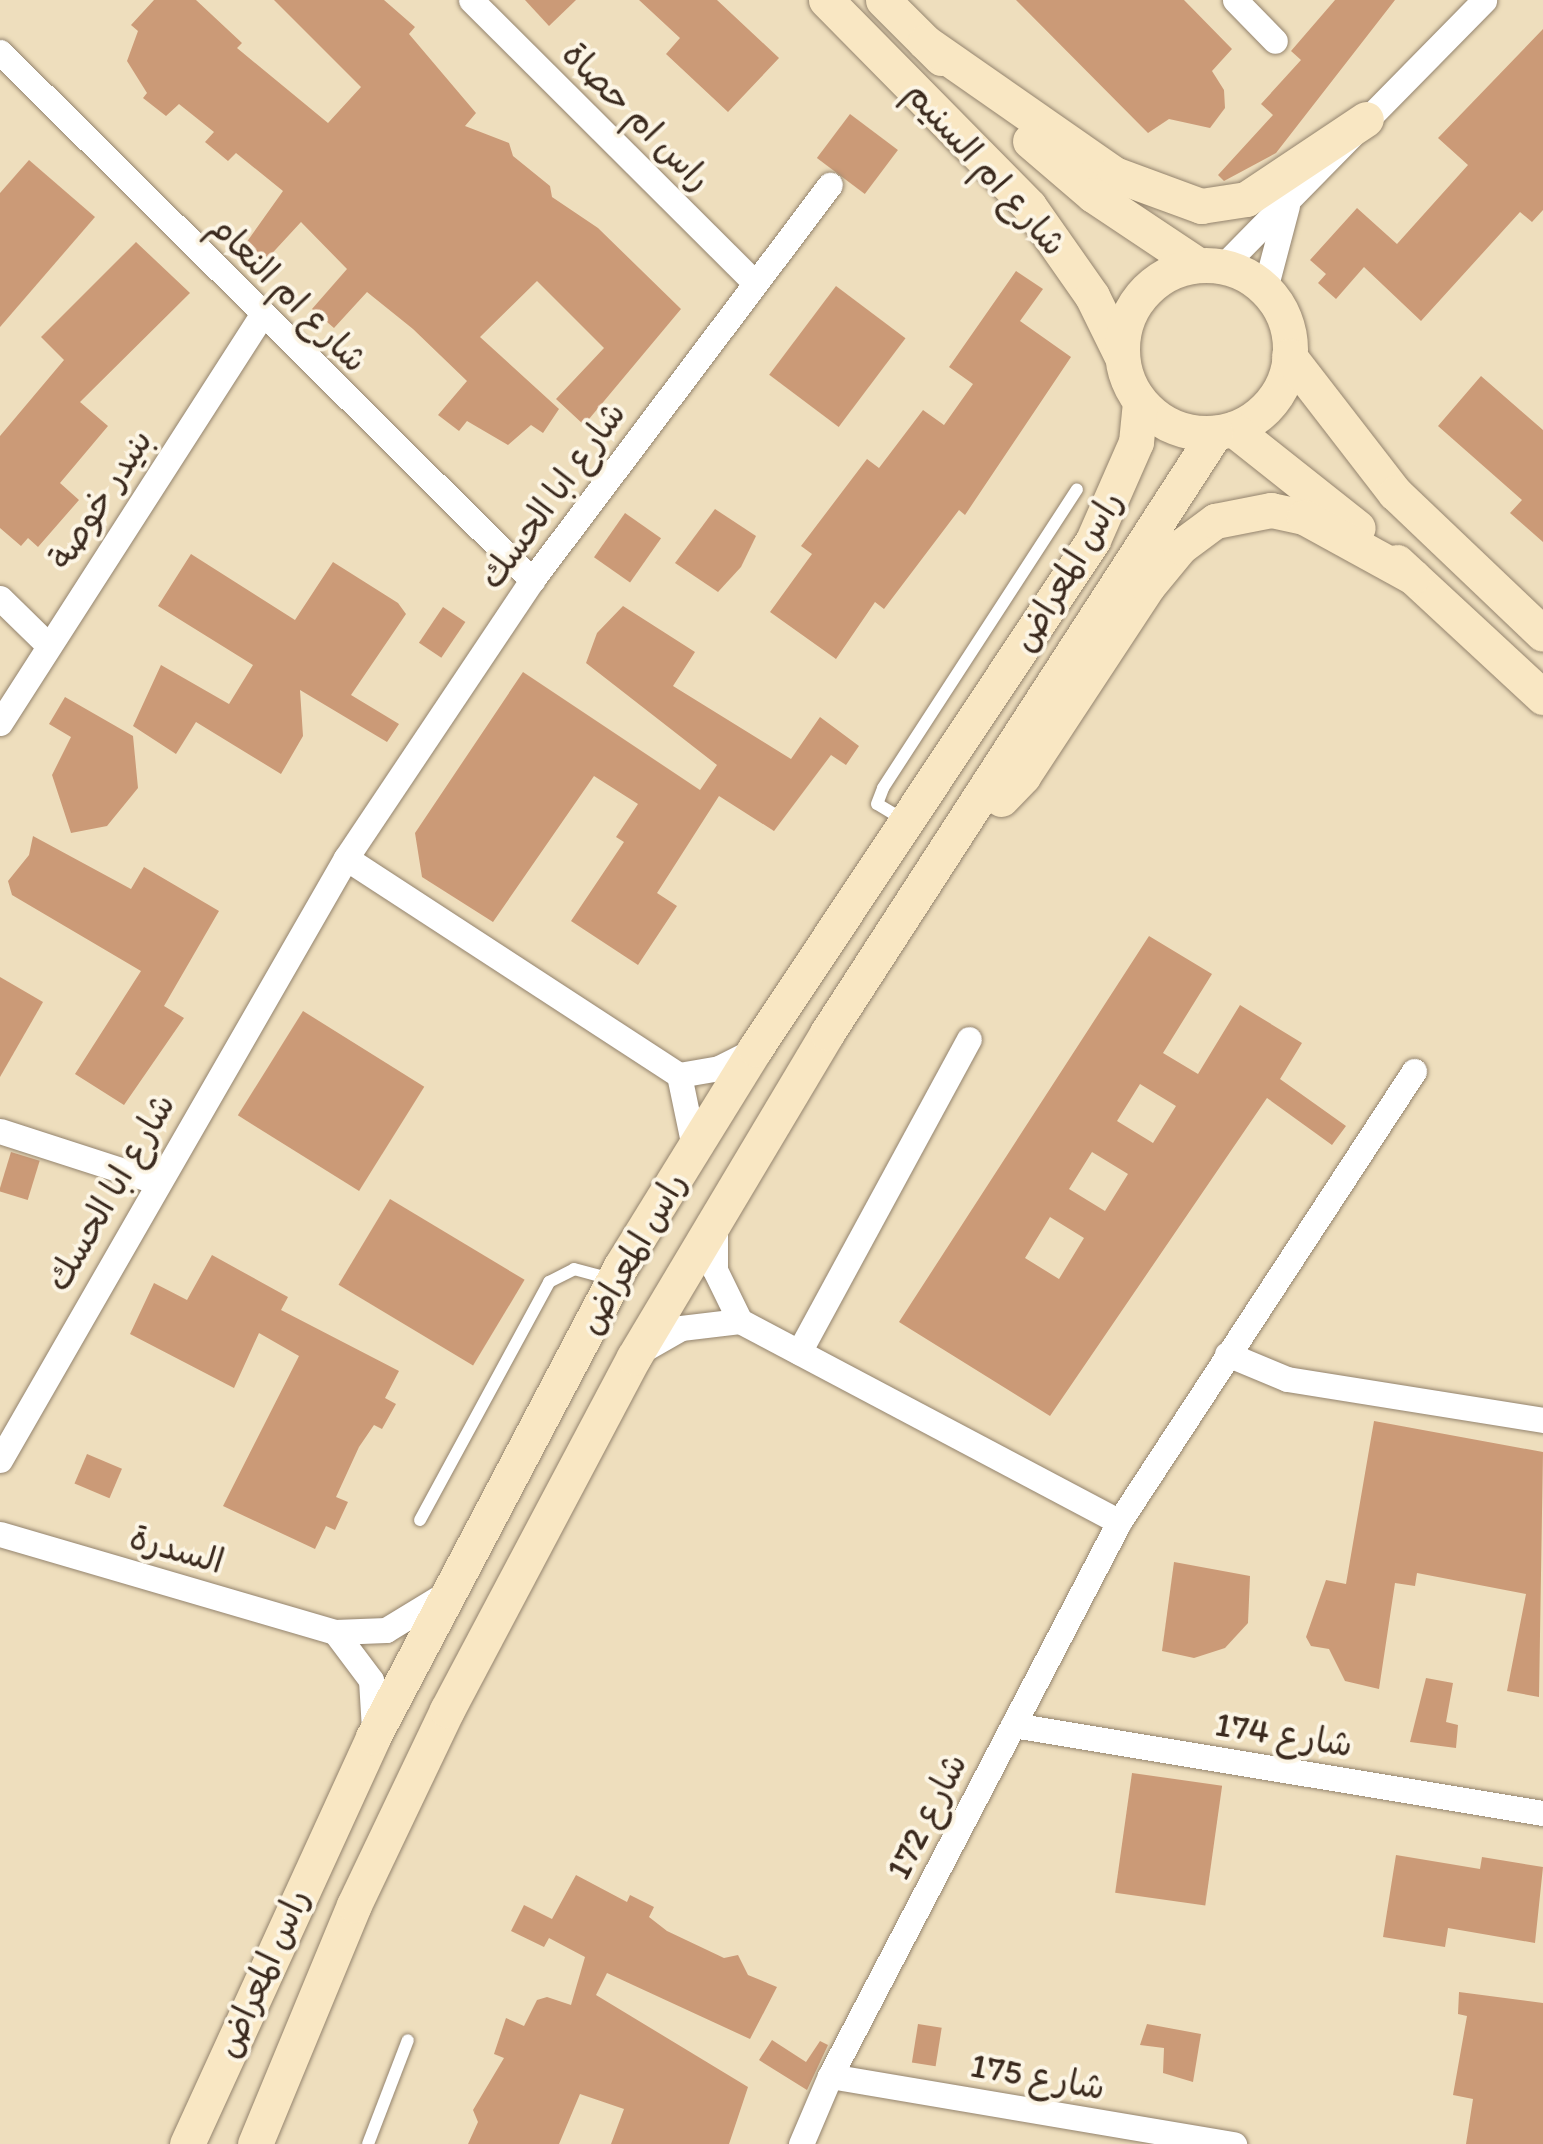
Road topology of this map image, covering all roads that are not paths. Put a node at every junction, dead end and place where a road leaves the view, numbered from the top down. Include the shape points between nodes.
1 (472, 0) edge
2 (826, 0) edge
3 (883, 0) edge
4 (1235, 0) edge
5 (1484, 0) edge
6 (1275, 41) dead end
7 (925, 42) junction
8 (0, 52) edge
9 (1366, 119) junction
10 (830, 184) dead end
11 (1288, 202) junction
12 (1210, 266) junction
13 (753, 281) junction
14 (1265, 289) junction
15 (261, 317) junction
16 (1121, 355) junction
17 (1289, 356) junction
18 (1140, 402) junction
19 (1224, 431) junction
20 (1077, 490) dead end
21 (1414, 577) junction
22 (532, 580) junction
23 (0, 598) edge
24 (1543, 634) edge
25 (47, 644) junction
26 (1543, 697) edge
27 (0, 722) edge
28 (906, 821) junction
29 (346, 858) junction
30 (937, 864) junction
31 (969, 1039) dead end
32 (755, 1049) junction
33 (1414, 1071) dead end
34 (679, 1075) junction
35 (0, 1131) edge
36 (694, 1147) junction
37 (156, 1181) junction
38 (716, 1212) junction
39 (613, 1280) junction
40 (740, 1321) junction
41 (799, 1352) junction
42 (1227, 1354) junction
43 (634, 1357) junction
44 (1543, 1420) edge
45 (0, 1460) edge
46 (420, 1520) dead end
47 (1119, 1522) junction
48 (0, 1534) edge
49 (446, 1590) junction
50 (335, 1632) junction
51 (1013, 1725) junction
52 (373, 1737) junction
53 (1543, 1812) edge
54 (408, 2040) dead end
55 (830, 2076) junction
56 (187, 2144) edge
57 (255, 2144) edge
58 (368, 2144) edge
59 (801, 2144) edge
60 (1234, 2144) edge

1 - 13 street, راس ام حصاة
2 - 16 street, شارع ام السنيم via 1029,206 1092,296
3 - 7 street, شارع ام السنيم
4 - 6 street
5 - 9 street
7 - 9 street via 1114,174 1202,206 1246,199
7 - 12 street, شارع ام السنيم via 1093,195
8 - 15 street, شارع ام النعام
9 - 11 street
10 - 13 street, شارع ابا الحسك
11 - 12 street
11 - 14 street
12 - 14 street
12 - 16 street via 1162,279 1134,305
13 - 22 street, شارع ابا الحسك
14 - 17 street via 1288,332
15 - 22 street, شارع ام النعام
15 - 25 street, بنيدر خوصة
16 - 18 street
17 - 19 street via 1272,401
17 - 24 street via 1395,493
18 - 19 street via 1173,427
18 - 28 street, راس المعراض via 1136,442 1092,540
19 - 21 street via 1299,477
19 - 30 street, راس المعراض
20 - 28 lane via 883,788 877,804
21 - 26 street
21 - 30 street via 1304,516 1239,512 1200,530 1148,586 1023,776
22 - 29 street, شارع ابا الحسك
23 - 25 street
25 - 27 street, بنيدر خوصة
28 - 32 street, راس المعراض
29 - 34 street
29 - 37 street, شارع ابا الحسك
30 - 38 street, راس المعراض
31 - 41 street
32 - 34 street via 719,1068
32 - 36 street, راس المعراض
33 - 42 street, شارع 172
34 - 36 street
35 - 37 street
36 - 39 street, راس المعراض
37 - 45 street, شارع ابا الحسك
38 - 40 street via 715,1270
38 - 43 street, راس المعراض
39 - 46 lane via 574,1269 549,1282
39 - 49 street, راس المعراض
40 - 41 street
40 - 43 street via 682,1328
41 - 47 street
42 - 44 street via 1288,1379
42 - 47 street, شارع 172
43 - 57 street, راس المعراض via 447,1710 354,1905
47 - 51 street, شارع 172
48 - 50 street, السدرة
49 - 50 street, السدرة via 430,1608 386,1630
49 - 52 street, راس المعراض
50 - 52 street via 371,1680
51 - 53 street, شارع 174
51 - 55 street, شارع 172
52 - 56 street, راس المعراض
54 - 58 lane
55 - 59 street, شارع 172
55 - 60 street, شارع 175

